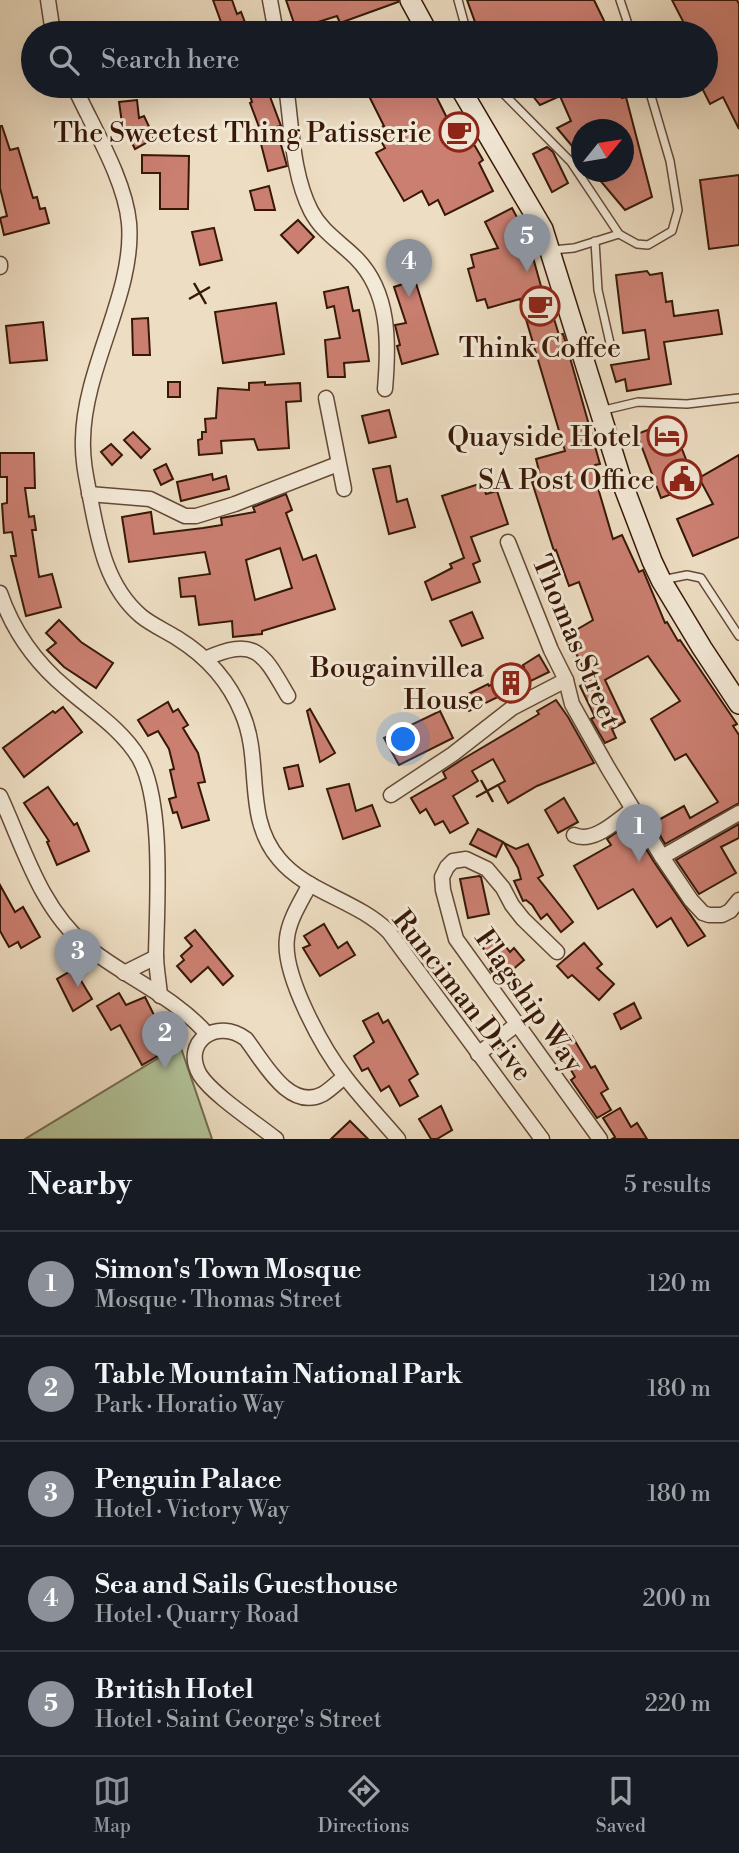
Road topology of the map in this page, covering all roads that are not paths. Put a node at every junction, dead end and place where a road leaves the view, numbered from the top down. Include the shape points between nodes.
1 (48, 0) edge
2 (270, 0) edge
3 (410, 0) edge
4 (458, 0) edge
5 (620, 0) edge
6 (51, 21) edge
7 (274, 21) edge
8 (421, 21) edge
9 (464, 21) edge
10 (627, 21) edge
11 (79, 98) edge
12 (288, 98) edge
13 (466, 98) edge
14 (508, 98) edge
15 (652, 98) edge
16 (619, 234) junction
17 (595, 241) junction
18 (551, 250) junction
19 (612, 352) dead end
20 (385, 389) dead end
21 (326, 398) dead end
22 (739, 398) edge
23 (599, 412) junction
24 (338, 464) junction
25 (344, 489) dead end
26 (89, 494) junction
27 (508, 542) dead end
28 (661, 580) junction
29 (0, 593) edge
30 (739, 636) edge
31 (205, 659) junction
32 (566, 680) junction
33 (288, 696) dead end
34 (738, 700) edge
35 (390, 795) dead end
36 (0, 796) edge
37 (633, 809) junction
38 (739, 813) edge
39 (574, 835) dead end
40 (663, 857) junction
41 (310, 884) junction
42 (739, 900) edge
43 (557, 952) dead end
44 (156, 957) junction
45 (124, 973) junction
46 (160, 996) junction
47 (516, 1025) junction
48 (207, 1034) junction
49 (478, 1054) junction
50 (344, 1077) junction
51 (276, 1139) edge
52 (398, 1139) edge
53 (542, 1139) edge
54 (600, 1139) edge

1 - 6 street
2 - 7 street
3 - 8 main road
4 - 9 lane
5 - 10 lane
11 - 26 street, Runciman Drive via 121,191 129,235 128,255 86,407 83,438
12 - 20 street via 302,191 312,213 368,272 381,298
13 - 18 main road via 536,214
14 - 16 lane via 571,162
15 - 16 lane via 678,210 672,231 658,241 637,244
16 - 17 lane
17 - 18 lane
17 - 19 lane via 598,290
18 - 23 main road
21 - 24 street
22 - 23 lane via 687,404 638,402
23 - 28 main road via 632,514
24 - 25 street
24 - 26 street via 196,516 185,516 150,499
26 - 31 street, Runciman Drive via 100,548 122,595 141,615
27 - 32 street, Thomas Street
28 - 30 lane via 687,575 701,578
28 - 34 main road
29 - 44 street via 22,639 46,670 114,728 144,768 154,822
31 - 33 street via 225,650 254,650 267,660
31 - 41 street, Runciman Drive via 224,679 248,730 256,810 265,837 284,865
32 - 35 street via 512,708
32 - 37 street, Thomas Street via 580,720
36 - 45 street via 37,882 55,911 83,944
37 - 39 street via 592,836
37 - 40 street, Thomas Street
38 - 40 street
40 - 42 street, Thomas Street via 703,913 716,916 730,911
41 - 49 street, Runciman Drive via 365,912 388,932
41 - 50 street via 287,934 287,953 308,1015
43 - 47 street, Flagship Way via 523,919 487,869 466,859 447,867 443,890 456,939
44 - 45 street
44 - 46 street
45 - 46 street
46 - 48 street via 185,1011
47 - 49 street
47 - 54 street, Flagship Way
48 - 50 street via 223,1029 239,1033 281,1084 299,1097 323,1094
48 - 51 street via 195,1055 201,1076
49 - 53 street, Runciman Drive
50 - 52 street

